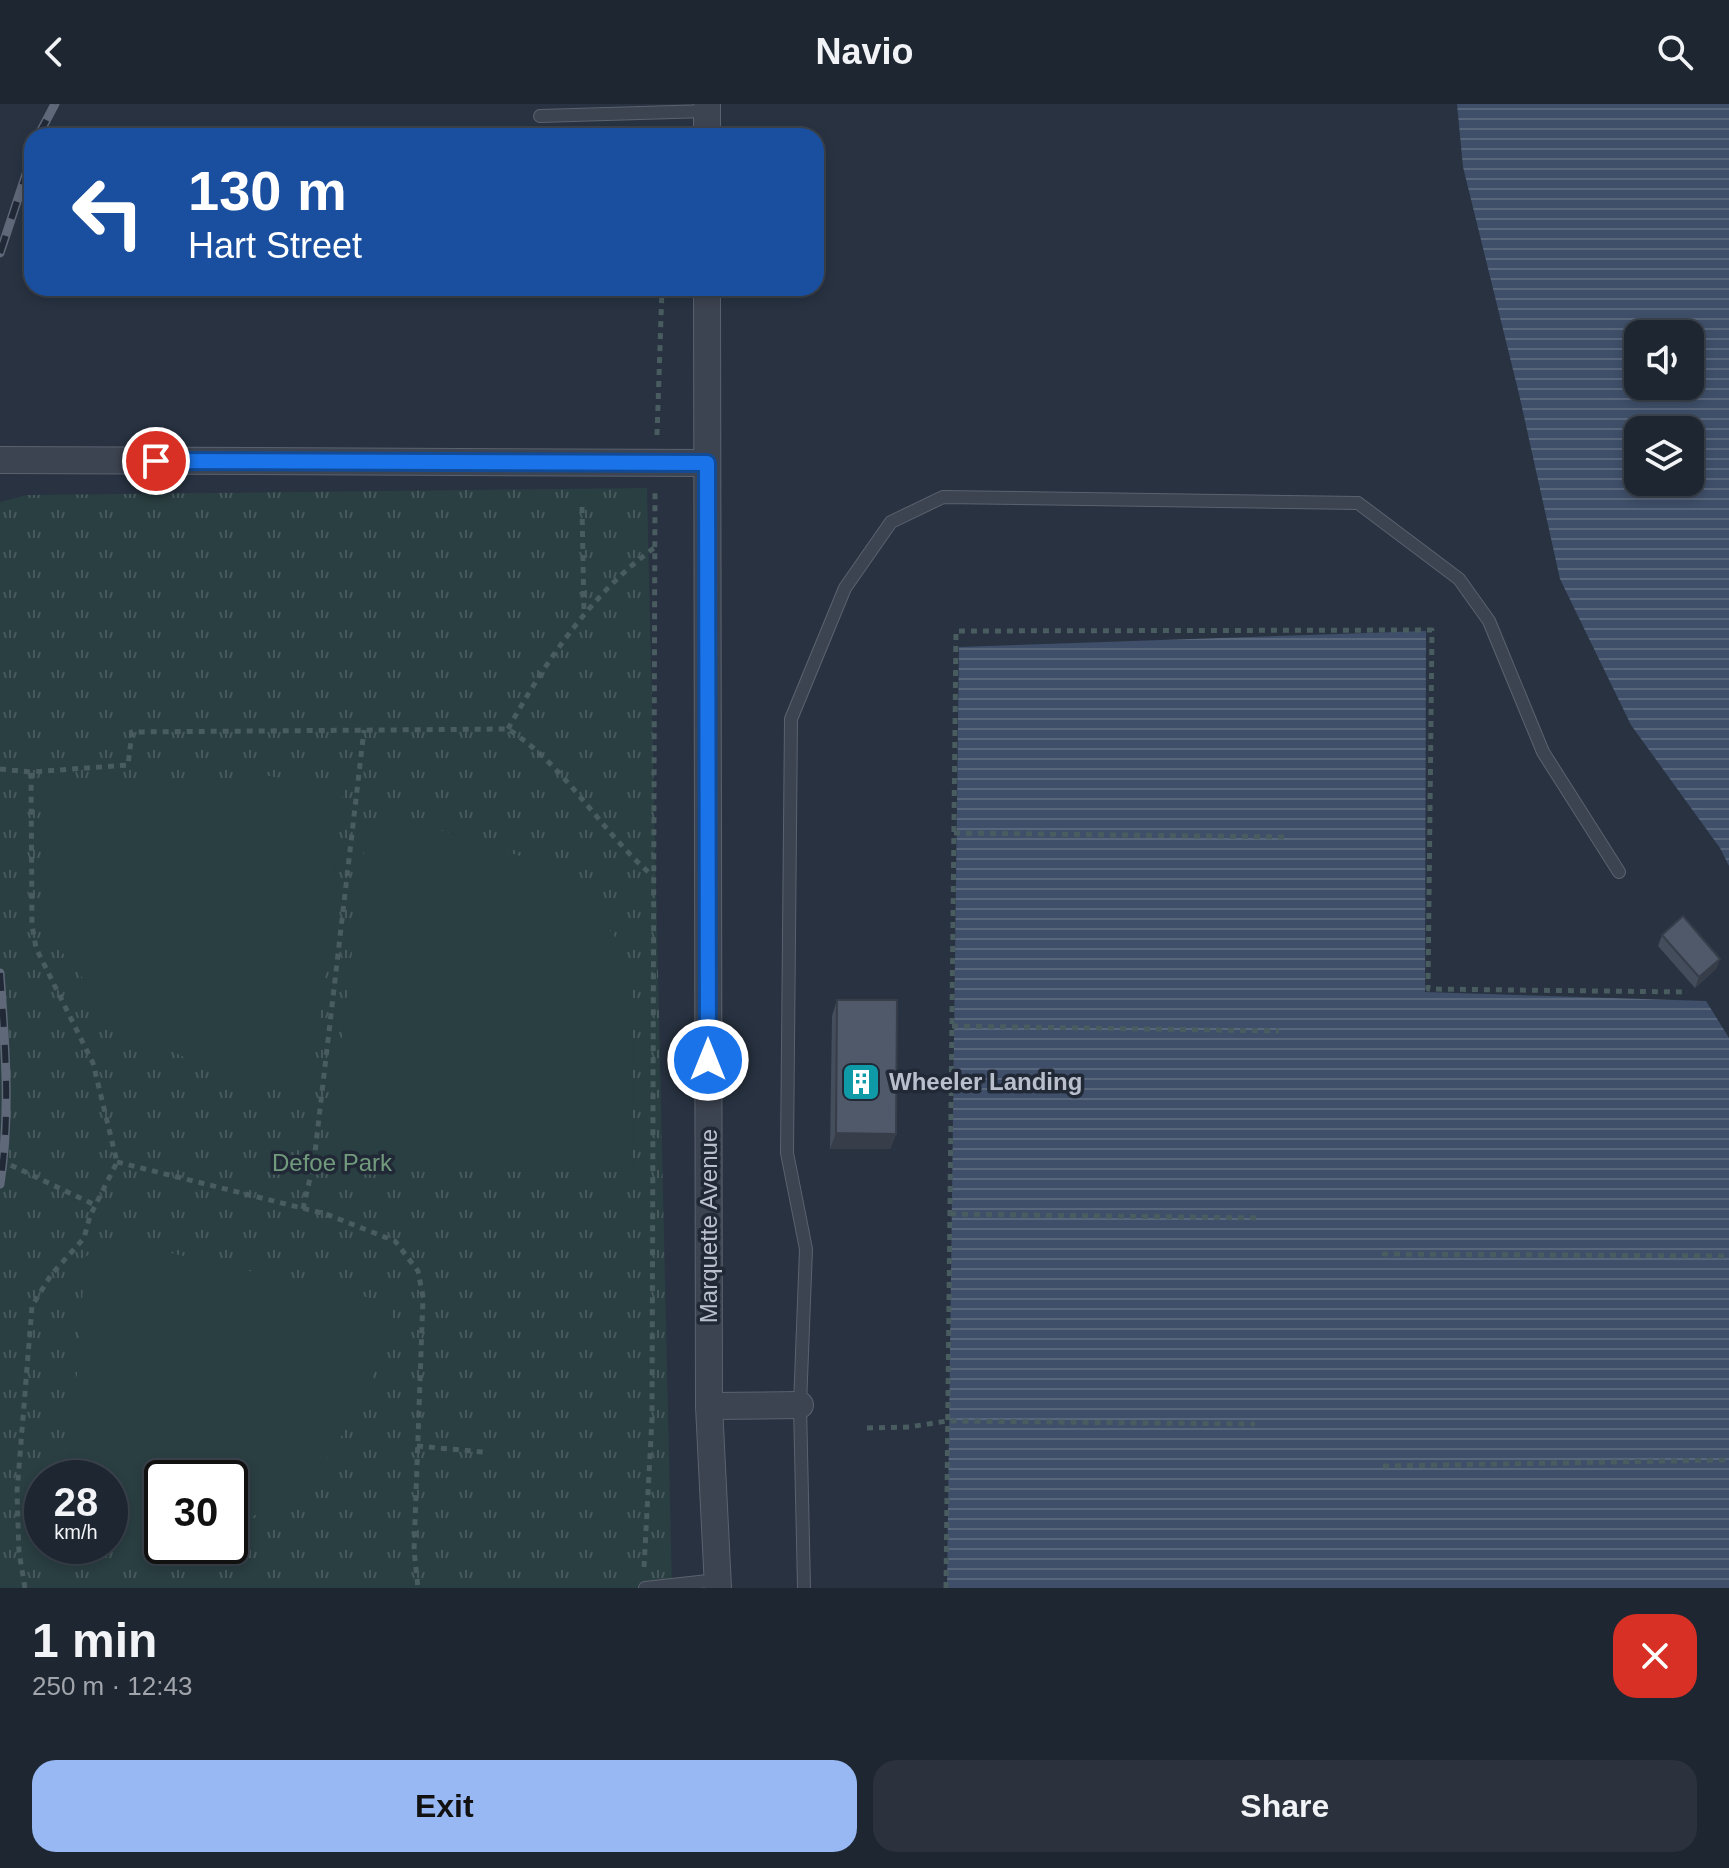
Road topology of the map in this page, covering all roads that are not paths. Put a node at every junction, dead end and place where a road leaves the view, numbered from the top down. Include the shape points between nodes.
1 (540, 116) dead end
2 (707, 117) edge
3 (707, 296) edge
4 (0, 460) edge
5 (707, 463) junction
6 (1619, 872) dead end
7 (800, 1405) junction
8 (709, 1406) junction
9 (718, 1584) edge
10 (645, 1588) edge
11 (804, 1588) edge

1 - 2 lane
3 - 5 street, Marquette Avenue
4 - 5 street
5 - 8 street, Marquette Avenue
6 - 7 lane via 1543,752 1489,621 1459,579 1358,503 943,497 891,522 845,588 791,719 787,1153 806,1249
7 - 8 street
7 - 11 lane
8 - 9 street, Marquette Avenue
9 - 10 lane

